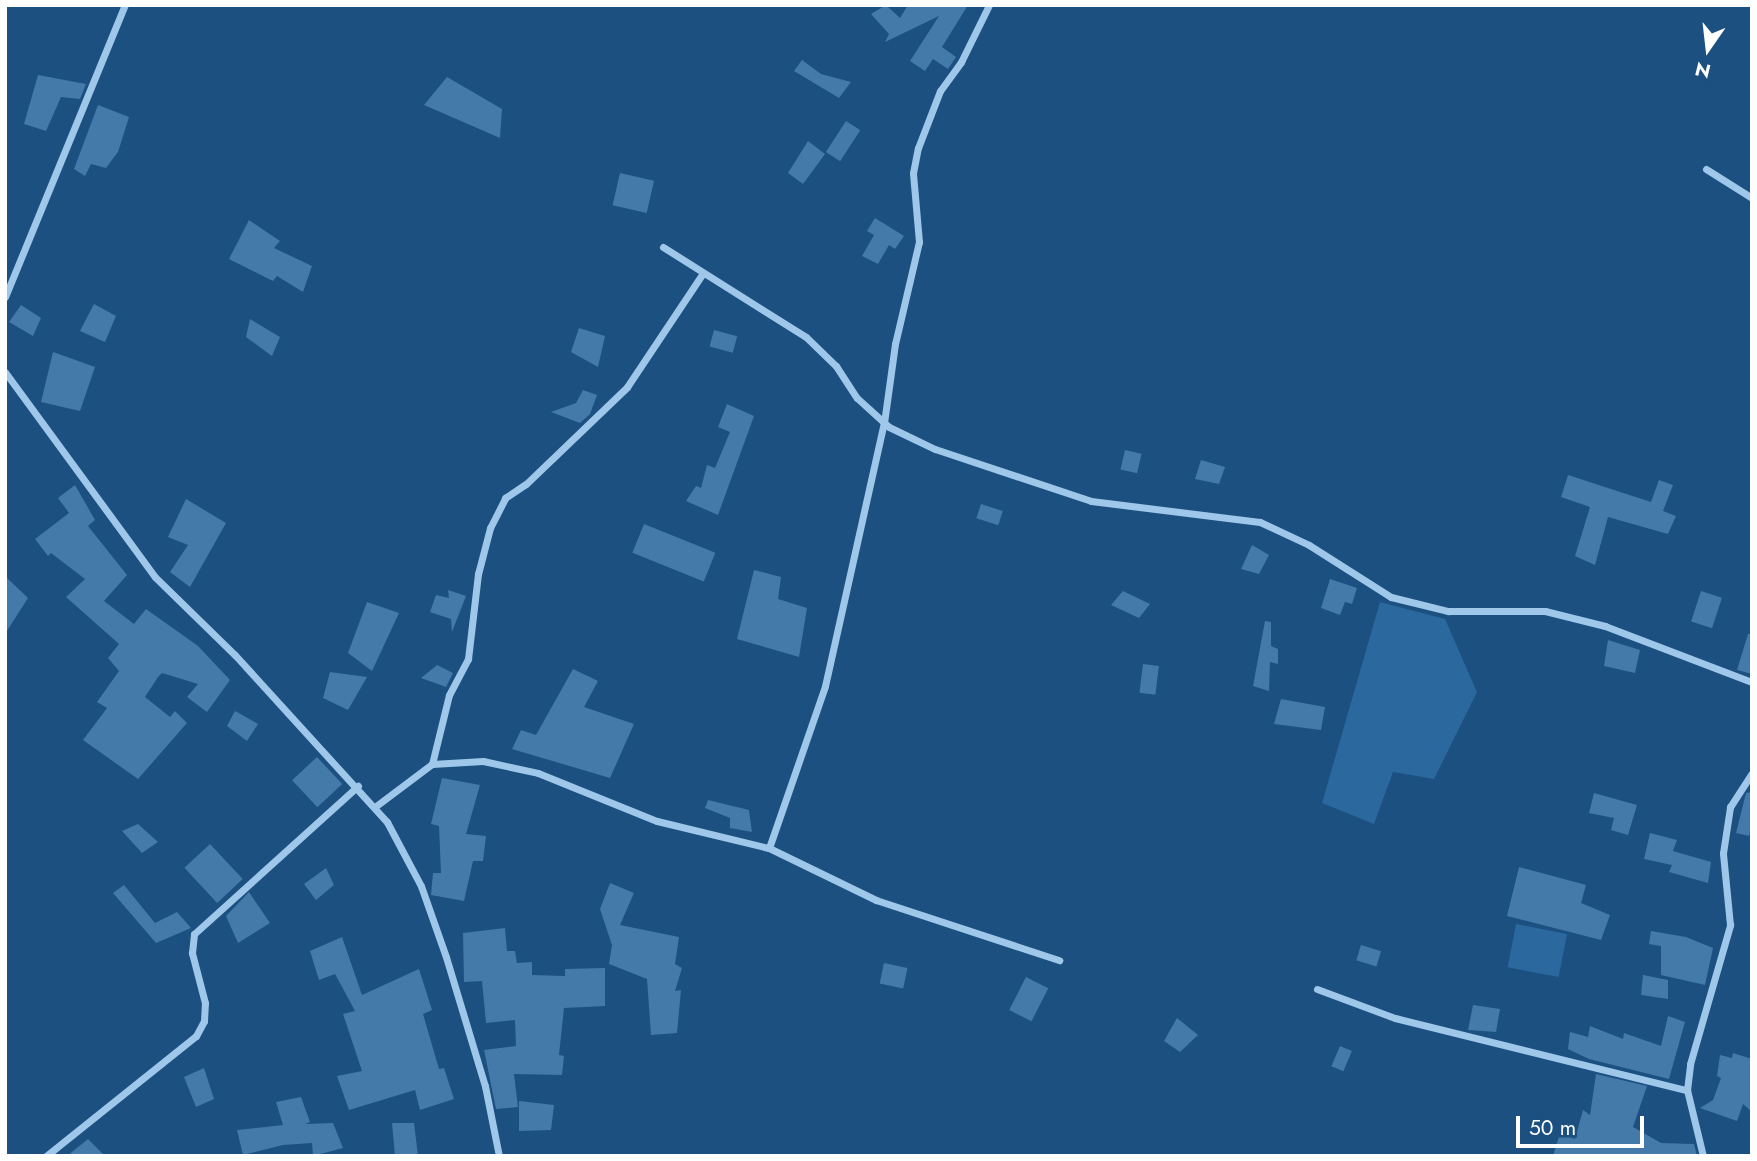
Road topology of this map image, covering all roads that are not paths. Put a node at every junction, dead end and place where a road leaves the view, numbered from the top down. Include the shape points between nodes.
1 (125, 5) edge
2 (989, 5) edge
3 (1706, 169) dead end
4 (1752, 198) edge
5 (663, 247) dead end
6 (703, 273) junction
7 (5, 297) edge
8 (5, 372) edge
9 (884, 423) junction
10 (1752, 682) edge
11 (432, 764) junction
12 (1752, 773) edge
13 (358, 786) junction
14 (376, 806) junction
15 (769, 848) junction
16 (1059, 960) dead end
17 (1317, 989) dead end
18 (1687, 1090) junction
19 (46, 1156) edge
20 (499, 1156) edge
21 (1703, 1156) edge

1 - 7 street
2 - 9 street via 961,62 940,91 918,148 912,173 919,242 895,344
3 - 4 street
5 - 6 street
6 - 9 street via 806,337
6 - 11 street via 627,387 526,484 505,498 490,527 478,575 468,659 449,695
8 - 13 street via 155,577
9 - 10 street via 935,449 1091,501 1260,522 1309,545 1391,597 1448,611 1545,611 1605,626
9 - 15 street via 825,686
11 - 14 street
11 - 15 street via 483,761 538,772 657,821
12 - 18 street via 1730,807 1723,853 1730,925 1690,1064
13 - 14 street
13 - 19 street via 194,934 192,953 205,1003 196,1037
14 - 20 street via 421,886 485,1086
15 - 16 street via 876,900
17 - 18 street via 1395,1018
18 - 21 street

